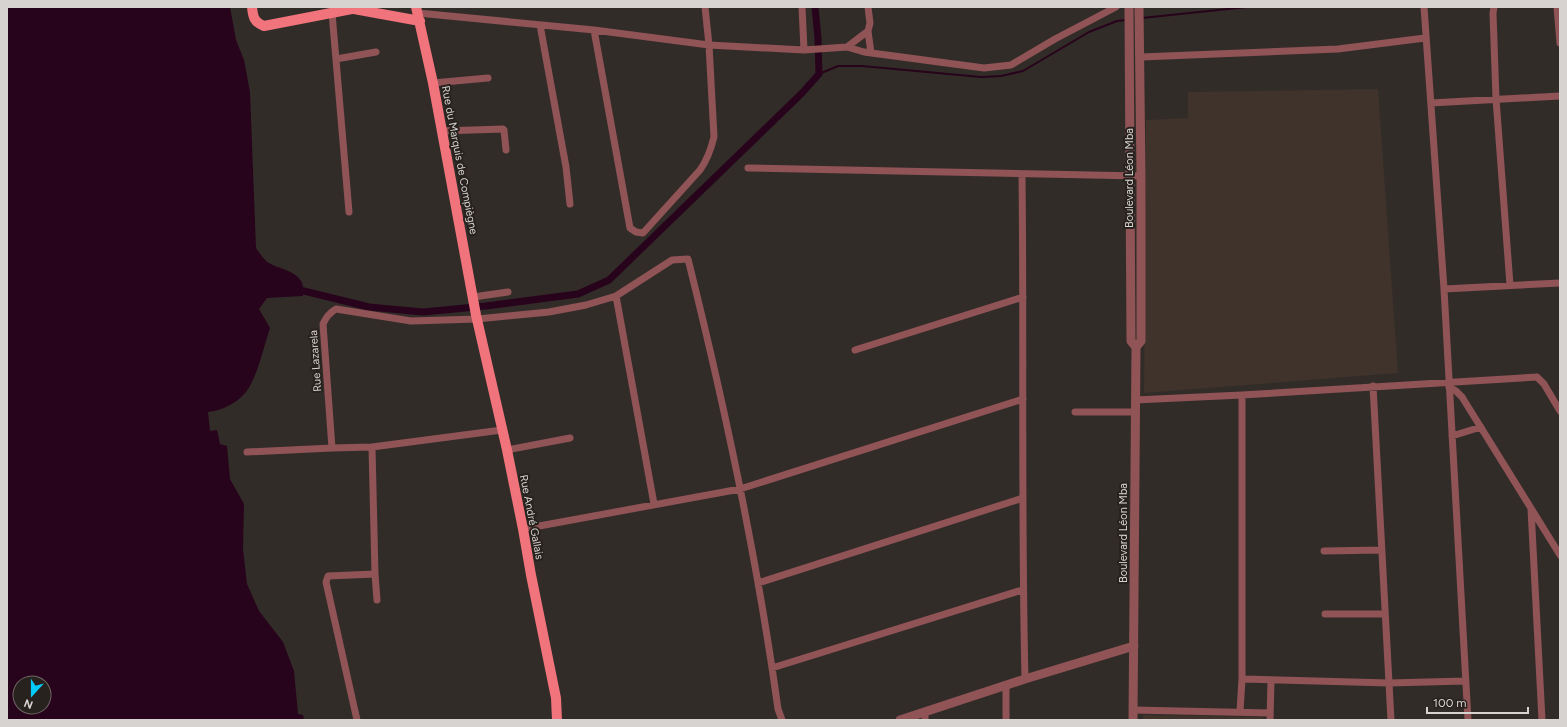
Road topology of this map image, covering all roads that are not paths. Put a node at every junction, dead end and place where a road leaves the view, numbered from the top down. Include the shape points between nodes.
1 (252, 7) edge
2 (705, 7) edge
3 (802, 7) edge
4 (868, 7) edge
5 (1116, 7) edge
6 (1139, 7) edge
7 (1424, 7) edge
8 (1494, 7) edge
9 (1557, 7) edge
10 (358, 8) edge
11 (332, 13) junction
12 (418, 13) edge
13 (1129, 15) edge
14 (540, 25) junction
15 (594, 30) junction
16 (868, 31) junction
17 (1425, 38) junction
18 (1560, 43) edge
19 (709, 45) junction
20 (847, 47) junction
21 (807, 50) junction
22 (376, 52) dead end
23 (871, 53) junction
24 (1141, 57) junction
25 (336, 59) junction
26 (488, 78) dead end
27 (433, 83) junction
28 (1560, 96) edge
29 (1496, 99) junction
30 (1431, 103) junction
31 (441, 131) junction
32 (506, 150) dead end
33 (748, 168) dead end
34 (1022, 174) junction
35 (1130, 175) junction
36 (1141, 176) junction
37 (570, 204) dead end
38 (349, 212) dead end
39 (1560, 283) edge
40 (1510, 285) junction
41 (1444, 289) junction
42 (508, 292) dead end
43 (616, 296) junction
44 (1024, 297) junction
45 (474, 299) junction
46 (477, 317) junction
47 (1136, 347) junction
48 (855, 350) dead end
49 (1449, 384) junction
50 (1373, 386) junction
51 (1242, 395) junction
52 (1023, 398) junction
53 (1135, 400) junction
54 (1560, 411) edge
55 (1075, 412) dead end
56 (1135, 412) junction
57 (1481, 427) junction
58 (502, 430) junction
59 (1452, 436) junction
60 (570, 438) dead end
61 (372, 447) junction
62 (332, 448) junction
63 (507, 450) junction
64 (247, 452) dead end
65 (740, 489) junction
66 (1023, 498) junction
67 (654, 504) junction
68 (1531, 509) junction
69 (523, 529) junction
70 (1381, 550) junction
71 (1324, 551) dead end
72 (1560, 555) edge
73 (375, 574) junction
74 (758, 582) junction
75 (1022, 590) junction
76 (376, 600) dead end
77 (1325, 614) dead end
78 (1385, 614) junction
79 (1134, 646) junction
80 (772, 668) junction
81 (1024, 678) junction
82 (1242, 679) junction
83 (1271, 680) junction
84 (1465, 681) junction
85 (1389, 683) junction
86 (1006, 685) junction
87 (1133, 710) junction
88 (1240, 711) junction
89 (925, 716) edge
90 (1270, 716) edge
91 (357, 720) edge
92 (557, 720) edge
93 (782, 720) edge
94 (900, 720) edge
95 (1006, 720) edge
96 (1133, 720) edge
97 (1391, 720) edge
98 (1468, 720) edge
99 (1542, 720) edge

1 - 11 main road via 256,22 264,26
2 - 19 street
3 - 21 street
4 - 16 street
5 - 23 street via 1012,65 984,68
6 - 24 street, Boulevard Léon Mba
7 - 17 street
8 - 29 street
9 - 18 street
10 - 11 main road
10 - 12 main road
11 - 25 street
12 - 14 street
12 - 27 main road, Rue du Marquis de Compiègne
13 - 35 street, Boulevard Léon Mba
14 - 15 street
14 - 37 street via 566,167
15 - 19 street
15 - 19 street via 630,228 643,233 708,160 714,136
16 - 20 street
16 - 23 street
17 - 24 street via 1338,49
17 - 30 street
19 - 21 street
20 - 21 street
20 - 23 street
22 - 25 street
24 - 36 street, Boulevard Léon Mba
25 - 38 street
26 - 27 street
27 - 31 main road, Rue du Marquis de Compiègne
28 - 29 street
29 - 30 street
29 - 40 street
30 - 41 street
31 - 32 street via 503,129
31 - 45 main road, Rue du Marquis de Compiègne
33 - 34 street
34 - 35 street
34 - 44 street
35 - 36 street
35 - 47 street, Boulevard Léon Mba via 1131,341
36 - 47 street, Boulevard Léon Mba via 1141,341
39 - 40 street
40 - 41 street
41 - 49 street
42 - 45 street
43 - 46 street, Rue Lazarela via 549,312
43 - 65 street, Rue Lazarela via 672,260 688,259 718,378
43 - 67 street
44 - 48 street
44 - 52 street
45 - 46 main road, Rue du Marquis de Compiègne
46 - 58 main road, Rue André Gallais
46 - 62 street, Rue Lazarela via 411,321 336,309 330,312 323,324
47 - 53 street, Boulevard Léon Mba
49 - 50 street
49 - 54 street via 1537,376
49 - 57 street via 1460,394
49 - 59 street
50 - 51 street
50 - 70 street
51 - 53 street
51 - 82 street
52 - 65 street
52 - 66 street
53 - 56 street, Boulevard Léon Mba
55 - 56 street
56 - 79 street, Boulevard Léon Mba
57 - 59 street
57 - 68 street
58 - 61 street
58 - 63 main road, Rue André Gallais
59 - 84 street
60 - 63 street
61 - 62 street
61 - 73 street
62 - 64 street
63 - 69 main road, Rue André Gallais
65 - 67 street
65 - 74 street
66 - 74 street
66 - 75 street
67 - 69 street
68 - 72 street
68 - 99 street
69 - 92 main road, Rue André Gallais via 556,698
70 - 71 street
70 - 78 street
73 - 76 street
73 - 91 street via 328,576 326,582
74 - 80 street
75 - 80 street
75 - 81 street
77 - 78 street
78 - 85 street
79 - 81 street
79 - 87 street, Boulevard Léon Mba
80 - 93 street
81 - 86 street
82 - 83 street
82 - 88 street
83 - 85 street
83 - 90 street
84 - 85 street
84 - 98 street
85 - 97 street
86 - 89 street
86 - 95 street
87 - 88 street
87 - 96 street, Boulevard Léon Mba
88 - 90 street
89 - 94 street

